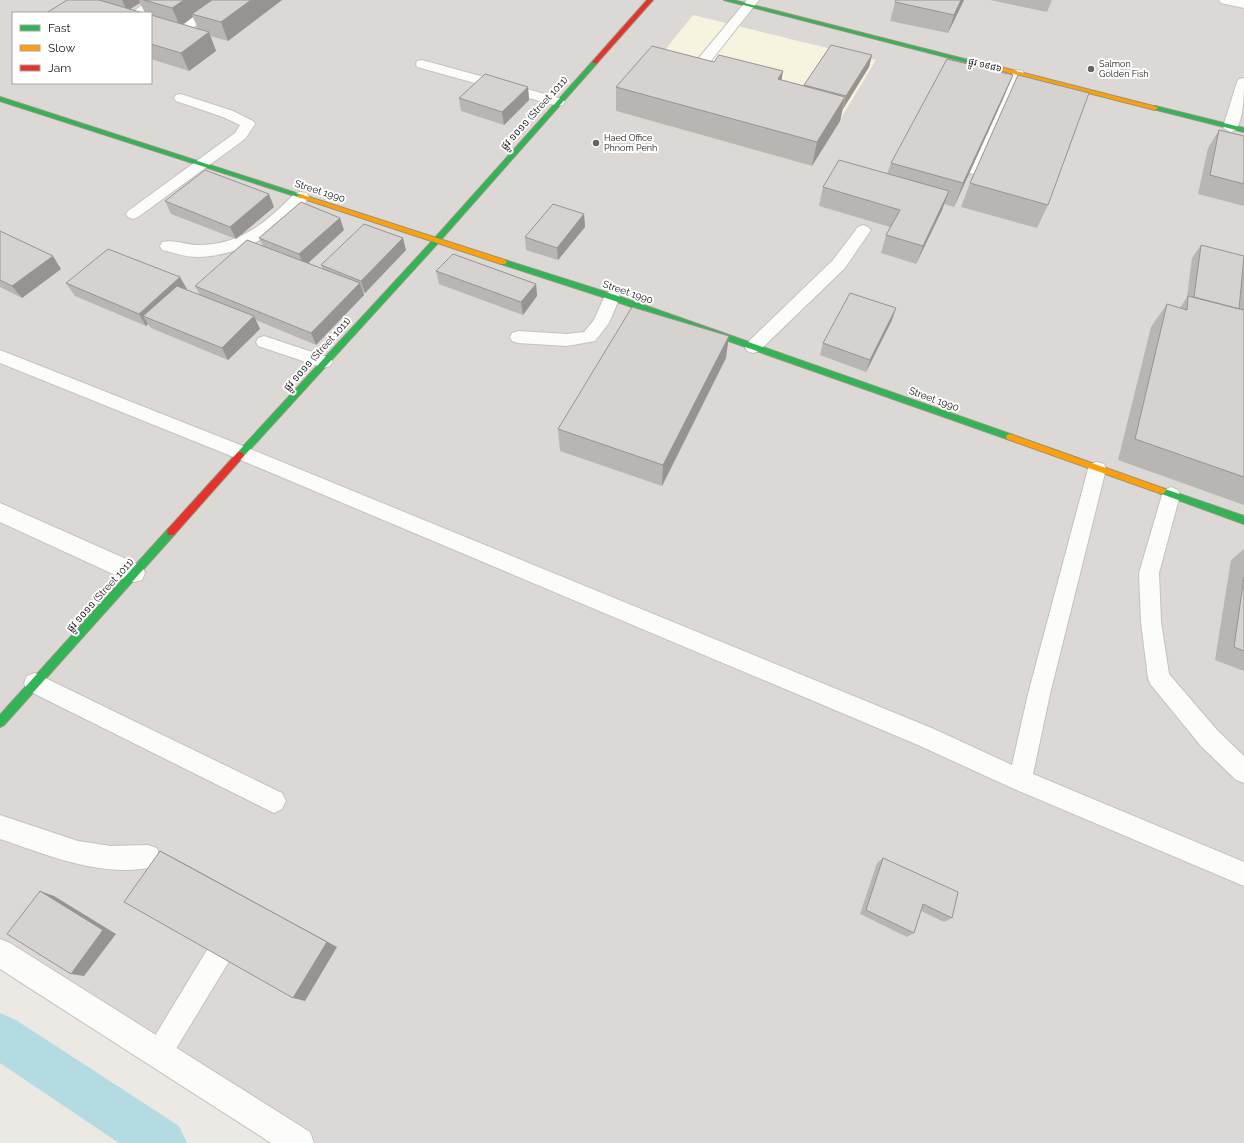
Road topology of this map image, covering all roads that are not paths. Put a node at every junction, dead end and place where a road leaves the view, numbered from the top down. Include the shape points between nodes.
1 (158, 0) edge
2 (225, 0) edge
3 (650, 0) edge
4 (727, 0) edge
5 (1226, 0) edge
6 (751, 3) edge
7 (1244, 4) edge
8 (140, 12) edge
9 (152, 25) edge
10 (702, 63) edge
11 (422, 64) dead end
12 (1018, 74) junction
13 (1244, 82) edge
14 (181, 98) dead end
15 (0, 99) edge
16 (558, 102) junction
17 (1238, 128) edge
18 (201, 165) junction
19 (974, 170) edge
20 (301, 197) junction
21 (133, 214) dead end
22 (863, 230) dead end
23 (436, 241) junction
24 (168, 246) dead end
25 (612, 298) junction
26 (518, 337) dead end
27 (264, 342) dead end
28 (752, 347) junction
29 (0, 356) edge
30 (324, 362) junction
31 (242, 454) junction
32 (1097, 469) junction
33 (1171, 495) junction
34 (0, 512) edge
35 (1244, 520) edge
36 (134, 573) junction
37 (36, 683) junction
38 (0, 722) edge
39 (1244, 772) edge
40 (1020, 780) junction
41 (274, 801) dead end
42 (0, 827) edge
43 (148, 857) dead end
44 (1244, 874) edge
45 (0, 953) edge
46 (219, 954) edge
47 (159, 1053) junction
48 (299, 1143) edge

1 - 8 street
2 - 9 street via 182,29 172,30
3 - 16 street, ផ្លូវ ១០១១ (Street 1011)
4 - 6 street, ផ្លូវ ១៩៨៦
5 - 7 street
6 - 10 lane
6 - 12 street, ផ្លូវ ១៩៨៦
11 - 16 lane
12 - 17 street, ផ្លូវ ១៩៨៦
12 - 19 lane
13 - 17 street
14 - 18 lane via 228,114 248,124 240,136
15 - 18 street, Street 1990
16 - 23 street, ផ្លូវ ១០១១ (Street 1011)
18 - 20 street, Street 1990
18 - 21 lane
20 - 23 street, Street 1990
20 - 24 street via 272,225 257,235 235,244 198,251
22 - 28 lane via 839,264
23 - 25 street, Street 1990
23 - 30 street, ផ្លូវ ១០១១ (Street 1011)
25 - 26 lane via 601,323 589,337 567,340
25 - 28 street, Street 1990
27 - 30 lane
28 - 32 street, Street 1990
29 - 31 lane
30 - 31 street, ផ្លូវ ១០១១ (Street 1011)
31 - 36 street, ផ្លូវ ១០១១ (Street 1011)
31 - 40 lane via 926,737
32 - 33 street, Street 1990
32 - 40 lane via 1039,694
33 - 35 street, Street 1990
33 - 39 lane via 1149,572 1151,622 1159,678 1209,738
34 - 36 street
36 - 37 street, ផ្លូវ ១០១១ (Street 1011)
37 - 38 street, ផ្លូវ ១០១១ (Street 1011)
37 - 41 lane
40 - 44 lane
42 - 43 lane via 78,853 111,858
45 - 47 street
46 - 47 lane
47 - 48 street

